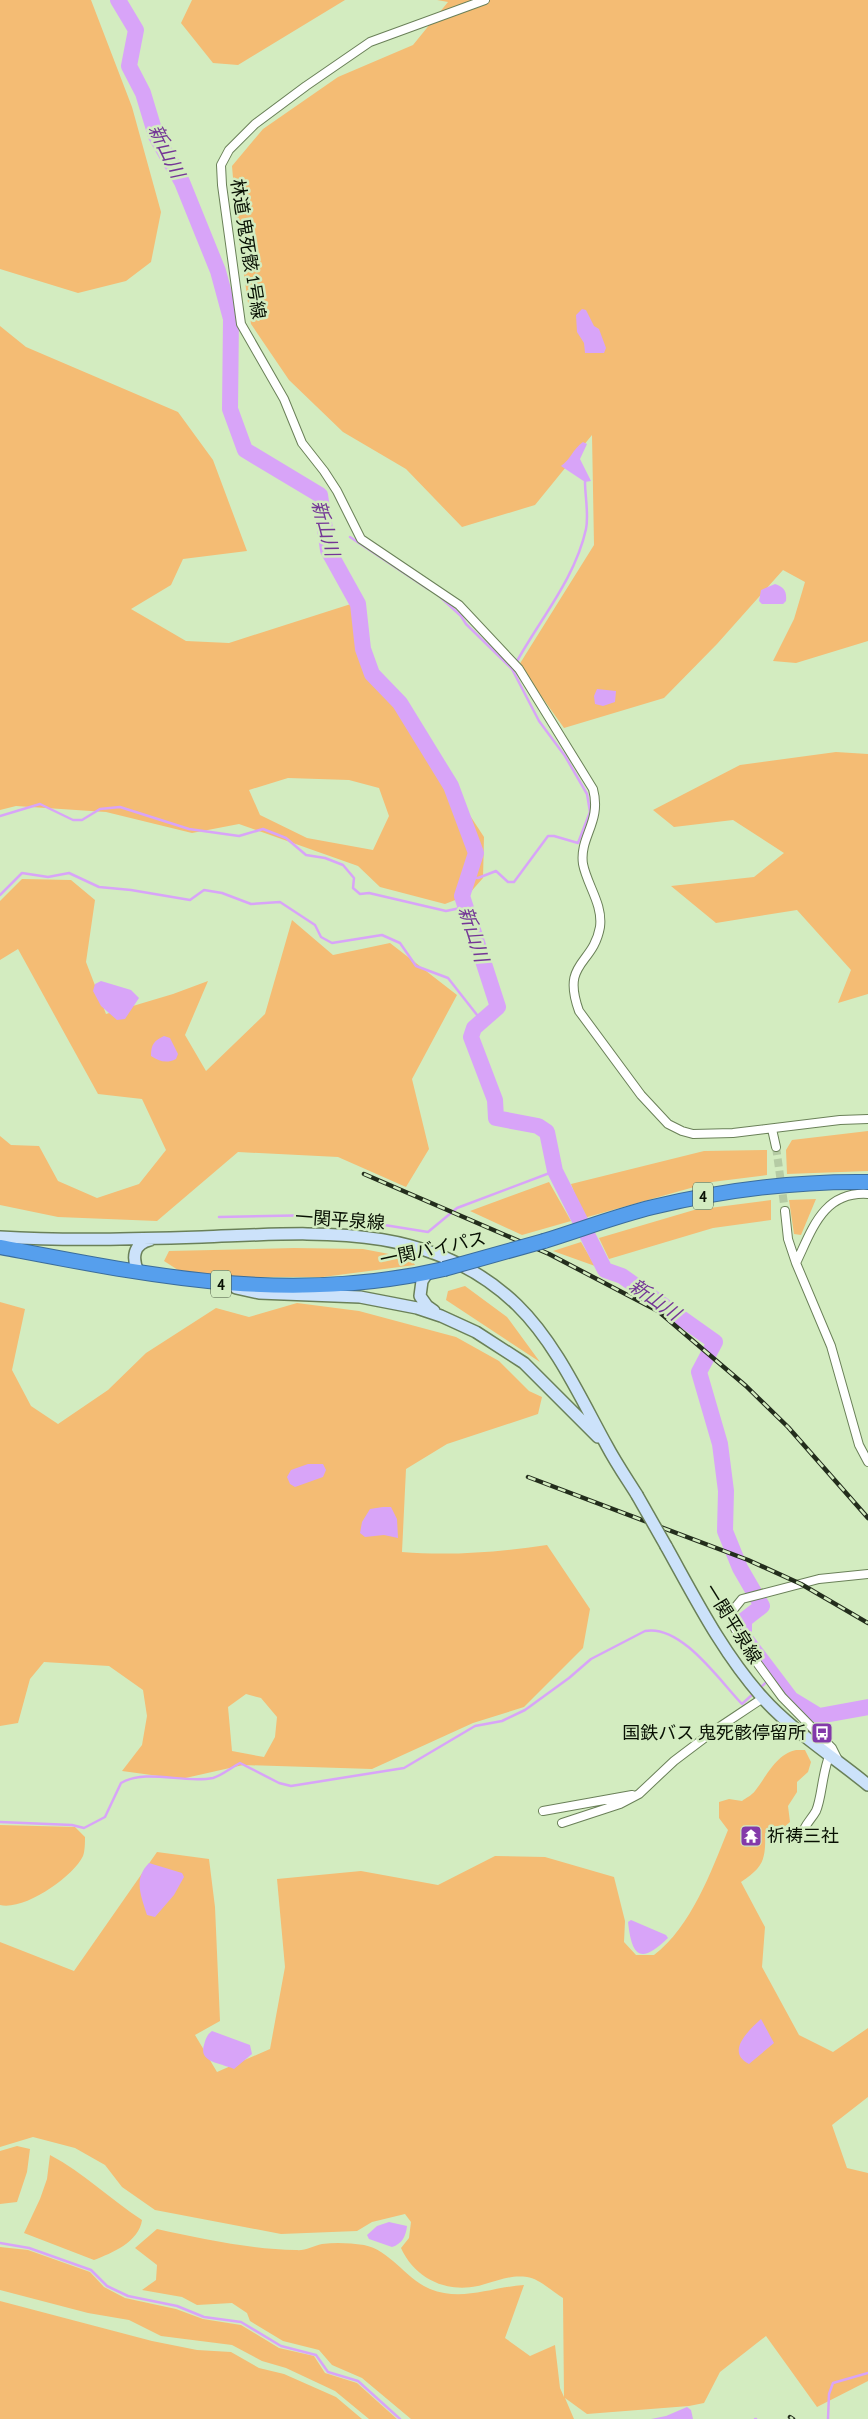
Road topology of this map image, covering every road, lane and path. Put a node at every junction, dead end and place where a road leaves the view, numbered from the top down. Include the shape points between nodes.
1 (485, 0) edge
2 (868, 1119) edge
3 (772, 1129) junction
4 (776, 1147) tunnel mouth
5 (868, 1182) edge
6 (868, 1194) edge
7 (785, 1211) tunnel mouth
8 (0, 1237) edge
9 (154, 1238) junction
10 (0, 1247) edge
11 (796, 1263) junction
12 (138, 1272) junction
13 (426, 1273) junction
14 (221, 1284) junction
15 (441, 1316) junction
16 (608, 1448) junction
17 (868, 1462) edge
18 (868, 1574) edge
19 (763, 1698) junction
20 (834, 1758) junction
21 (868, 1785) edge
22 (638, 1794) junction
23 (543, 1811) dead end
24 (562, 1823) dead end
25 (802, 1835) dead end

1 - 3 street, 林道 鬼死骸 1号線 via 370,42 255,124 229,150 221,165 241,324 284,399 302,443 337,491 361,539 459,605 519,669 593,790 596,808 583,849 584,864 599,909 600,925 596,940 574,974 573,992 579,1011 641,1095 668,1124 693,1134
2 - 3 street, 林道 鬼死骸 1号線
3 - 4 street
5 - 13 highway, 一関バイパス / 4, bridge via 756,1187 708,1195 651,1208 544,1242
6 - 11 street via 848,1195 824,1209
7 - 11 street via 788,1239
8 - 9 main road, 一関平泉線 via 48,1240
9 - 12 main road via 142,1242 136,1250 134,1264
9 - 16 main road, 一関平泉線 via 347,1234 397,1242 431,1252 473,1272 518,1306 560,1363
10 - 12 highway, 一関バイパス / 4
11 - 17 street via 831,1346 859,1445
12 - 14 highway, 一関バイパス / 4
13 - 14 highway, 一関バイパス / 4 via 309,1287
13 - 15 main road, 一関平泉線 via 420,1296
14 - 15 main road, 一関平泉線 via 259,1293 360,1297
15 - 16 main road, 一関平泉線 via 476,1332 524,1364
16 - 19 main road, 一関平泉線, bridge via 707,1621
18 - 20 street via 818,1580 742,1599 733,1610 733,1625 744,1645 782,1697 832,1748
19 - 20 main road, 一関平泉線
19 - 22 street via 674,1761
20 - 21 main road, 一関平泉線
20 - 25 street via 824,1766 816,1810 803,1828
22 - 23 street
22 - 24 street via 620,1804

